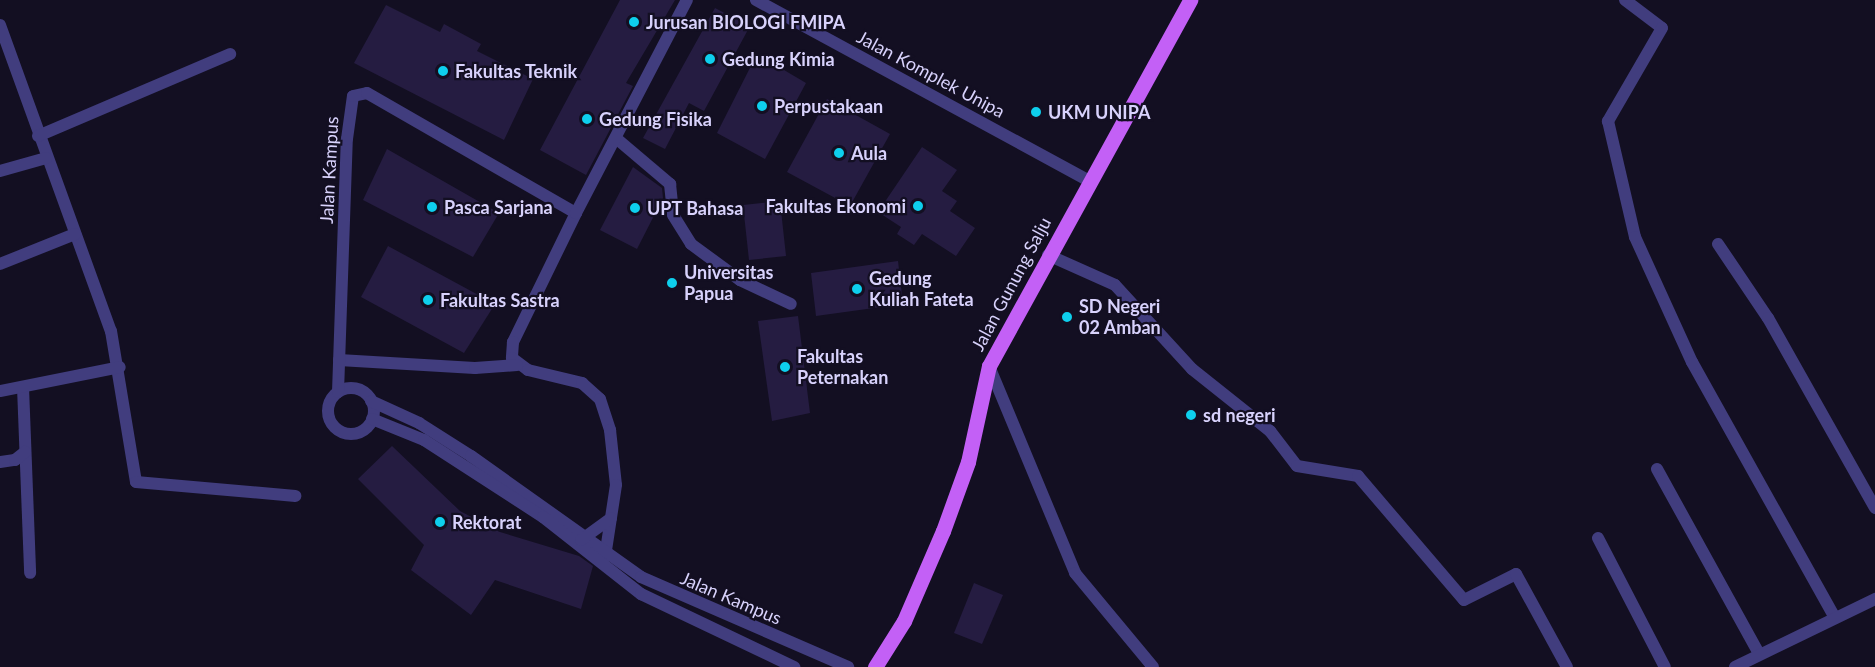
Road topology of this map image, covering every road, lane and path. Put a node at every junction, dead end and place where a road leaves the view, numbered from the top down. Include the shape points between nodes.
1 (687, 0) edge
2 (756, 0) edge
3 (1190, 0) edge
4 (1625, 0) edge
5 (0, 25) edge
6 (230, 54) dead end
7 (38, 136) junction
8 (617, 139) junction
9 (46, 158) junction
10 (0, 171) edge
11 (1088, 180) junction
12 (576, 213) junction
13 (75, 234) junction
14 (1718, 244) dead end
15 (1048, 255) junction
16 (0, 264) edge
17 (791, 304) dead end
18 (339, 360) junction
19 (517, 365) junction
20 (989, 366) junction
21 (120, 367) junction
22 (23, 387) junction
23 (0, 391) edge
24 (338, 392) junction
25 (371, 401) junction
26 (372, 419) junction
27 (440, 443) junction
28 (26, 452) junction
29 (0, 462) edge
30 (1657, 469) dead end
31 (295, 496) dead end
32 (1875, 508) edge
33 (611, 518) junction
34 (1598, 538) dead end
35 (581, 540) junction
36 (605, 558) junction
37 (30, 573) dead end
38 (1875, 599) edge
39 (1835, 618) junction
40 (1759, 654) junction
41 (794, 667) edge
42 (848, 667) edge
43 (875, 667) edge
44 (1154, 667) edge
45 (1567, 667) edge
46 (1665, 667) edge
47 (1735, 667) edge

1 - 8 street
2 - 11 street, Jalan Komplek Unipa
3 - 11 main road, Jalan Gunung Salju
4 - 39 street via 1662,28 1608,121 1635,237 1692,362
5 - 7 street
6 - 7 street
7 - 9 street
8 - 12 street
8 - 17 street via 670,184 673,215 691,244 733,276
9 - 10 street
9 - 13 street
11 - 15 main road, Jalan Gunung Salju
12 - 18 street, Jalan Kampus via 367,93 356,92 350,104 347,139
12 - 19 street via 513,342
13 - 16 street
13 - 21 street
14 - 32 street via 1768,318
15 - 20 main road, Jalan Gunung Salju
15 - 45 street via 1115,285 1192,369 1270,431 1297,466 1359,476 1464,600 1516,574
18 - 19 street via 475,368
18 - 24 street, Jalan Kampus
19 - 33 street via 582,383 600,399 616,485
20 - 43 main road, Jalan Gunung Salju via 968,462 943,531 904,621
20 - 44 street via 1075,573
21 - 22 street
21 - 31 street via 136,482
22 - 23 street
22 - 28 street
24 - 25 street, Jalan Kampus via 357,389
24 - 26 street, Jalan Kampus via 328,413 336,428 357,432
25 - 26 street
25 - 27 street, Jalan Kampus
26 - 27 street, Jalan Kampus
27 - 35 street, Jalan Kampus
28 - 29 street via 15,460
28 - 37 street
30 - 40 street
33 - 35 street
33 - 36 street
34 - 46 street
35 - 36 street, Jalan Kampus
36 - 41 street, Jalan Kampus via 641,594
36 - 42 street, Jalan Kampus via 683,598
38 - 39 street
39 - 40 street
40 - 47 street

